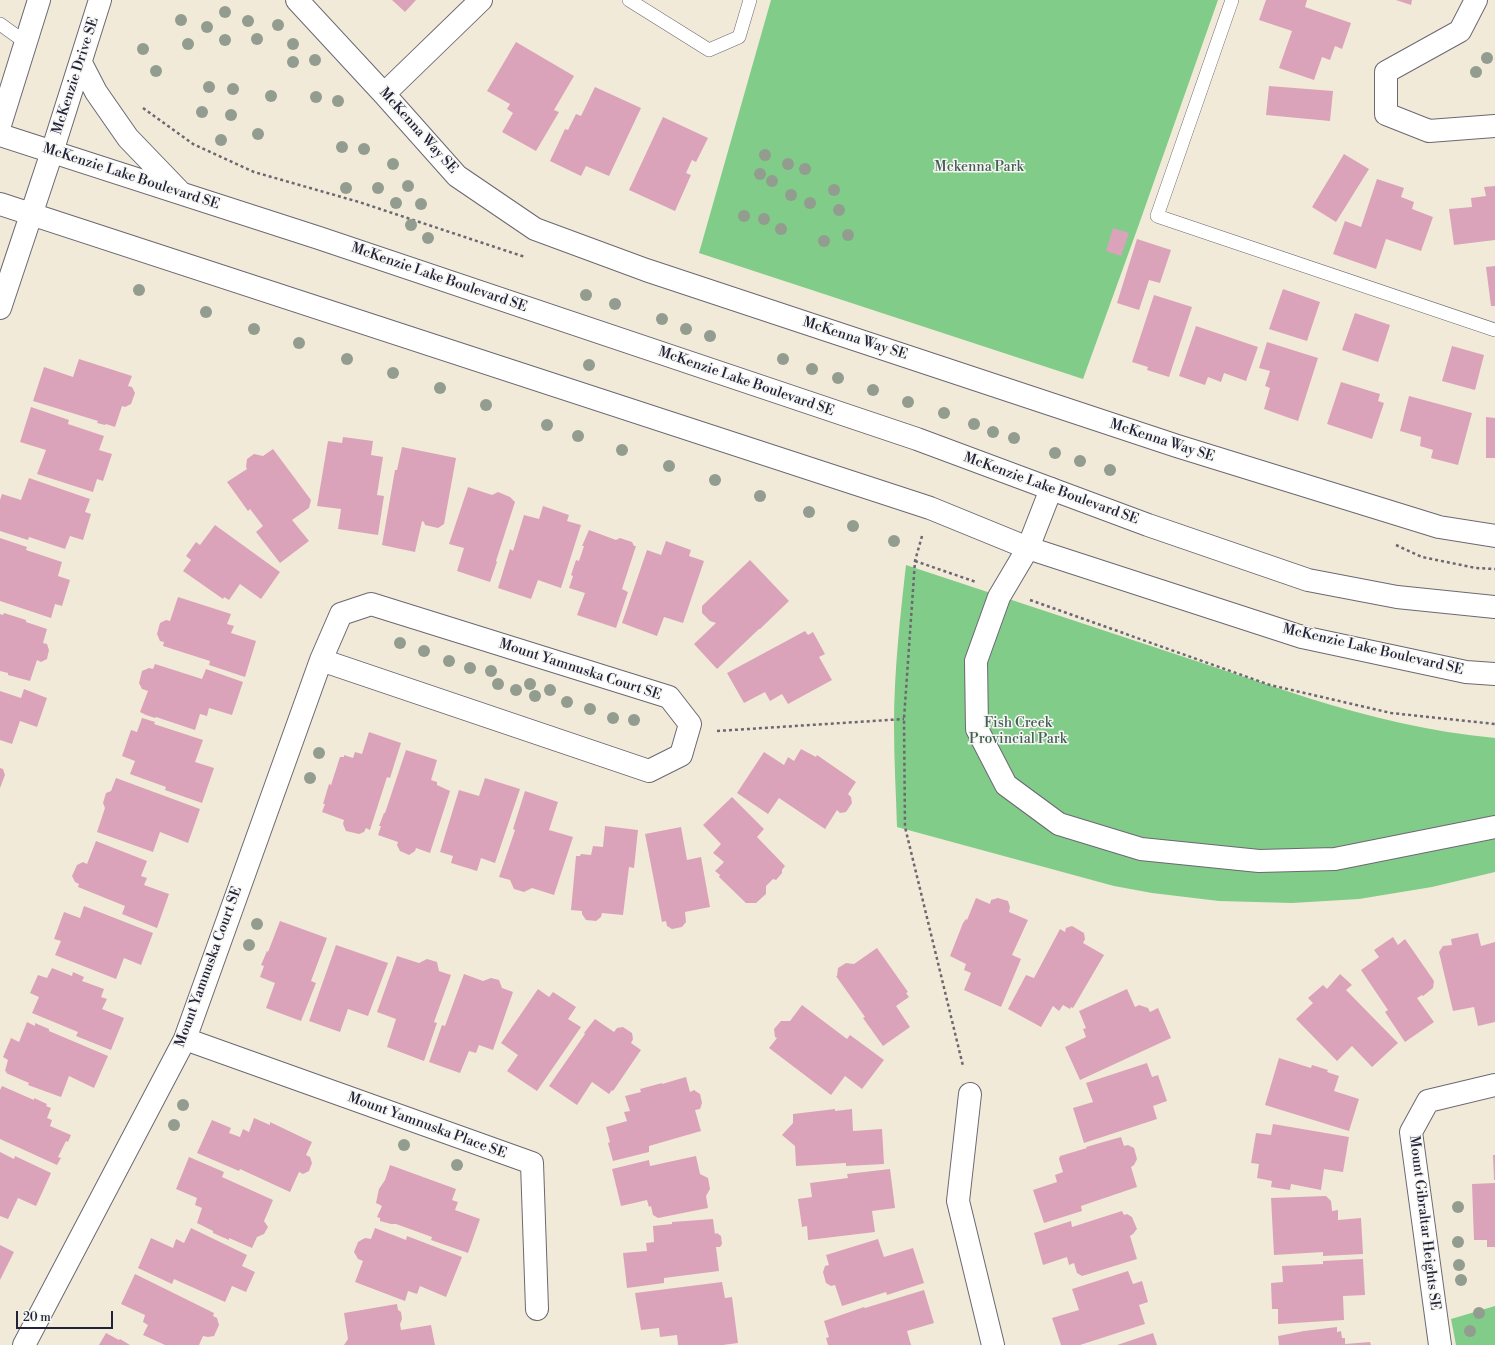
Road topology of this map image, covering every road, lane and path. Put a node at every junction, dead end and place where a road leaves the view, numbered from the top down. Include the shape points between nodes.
1 (39, 0) edge
2 (100, 0) edge
3 (297, 0) edge
4 (481, 0) edge
5 (629, 0) edge
6 (750, 0) edge
7 (1232, 0) edge
8 (1476, 0) edge
9 (0, 24) edge
10 (25, 42) junction
11 (80, 63) junction
12 (384, 94) junction
13 (0, 125) edge
14 (1495, 126) edge
15 (0, 135) edge
16 (52, 152) junction
17 (182, 193) junction
18 (0, 204) edge
19 (31, 215) junction
20 (0, 308) edge
21 (1495, 330) edge
22 (1051, 489) junction
23 (930, 508) junction
24 (1495, 536) edge
25 (1028, 548) junction
26 (915, 561) junction
27 (1003, 591) junction
28 (1495, 607) edge
29 (321, 660) junction
30 (1495, 674) edge
31 (904, 719) junction
32 (690, 724) junction
33 (1495, 724) edge
34 (1495, 827) edge
35 (185, 1039) junction
36 (1495, 1085) edge
37 (970, 1094) joint
38 (537, 1309) dead end
39 (24, 1345) edge
40 (993, 1345) edge
41 (1440, 1345) edge

1 - 10 street
2 - 11 street, McKenzie Drive SE
3 - 12 street, McKenna Way SE
4 - 12 street
5 - 6 lane via 709,50 739,37
7 - 21 lane via 1157,216
8 - 14 street via 1460,30 1386,72 1386,114 1428,131
9 - 10 lane
10 - 13 street
11 - 16 street, McKenzie Drive SE
11 - 17 street via 96,92 128,138
12 - 24 street, McKenna Way SE via 457,176 535,229 646,270 1177,446 1439,527
15 - 16 street, McKenzie Lake Boulevard SE
16 - 17 street, McKenzie Lake Boulevard SE
16 - 19 street, McKenzie Drive SE
17 - 22 street, McKenzie Lake Boulevard SE via 910,437
18 - 19 street, McKenzie Lake Boulevard SE
19 - 20 street, McKenzie Drive SE
19 - 23 street, McKenzie Lake Boulevard SE
22 - 25 street
22 - 28 street, McKenzie Lake Boulevard SE via 1308,580 1397,597
23 - 25 street, McKenzie Lake Boulevard SE
23 - 26 path
25 - 27 street
25 - 30 street, McKenzie Lake Boulevard SE via 1302,637 1466,672
26 - 27 path
26 - 31 path
27 - 33 path via 1270,685 1391,713
27 - 34 street via 976,661 977,729 1006,785 1059,824 1141,849 1259,862 1335,859
29 - 32 street via 649,771 681,755
29 - 32 street, Mount Yamnuska Court SE via 341,614 371,604 668,697
29 - 35 street, Mount Yamnuska Court SE
31 - 32 path via 715,732
31 - 37 path via 905,827
35 - 38 street, Mount Yamnuska Place SE via 532,1163
35 - 39 street, Mount Yamnuska Court SE
36 - 41 street, Mount Gibraltar Heights SE via 1428,1101 1411,1132
37 - 40 street via 958,1200

